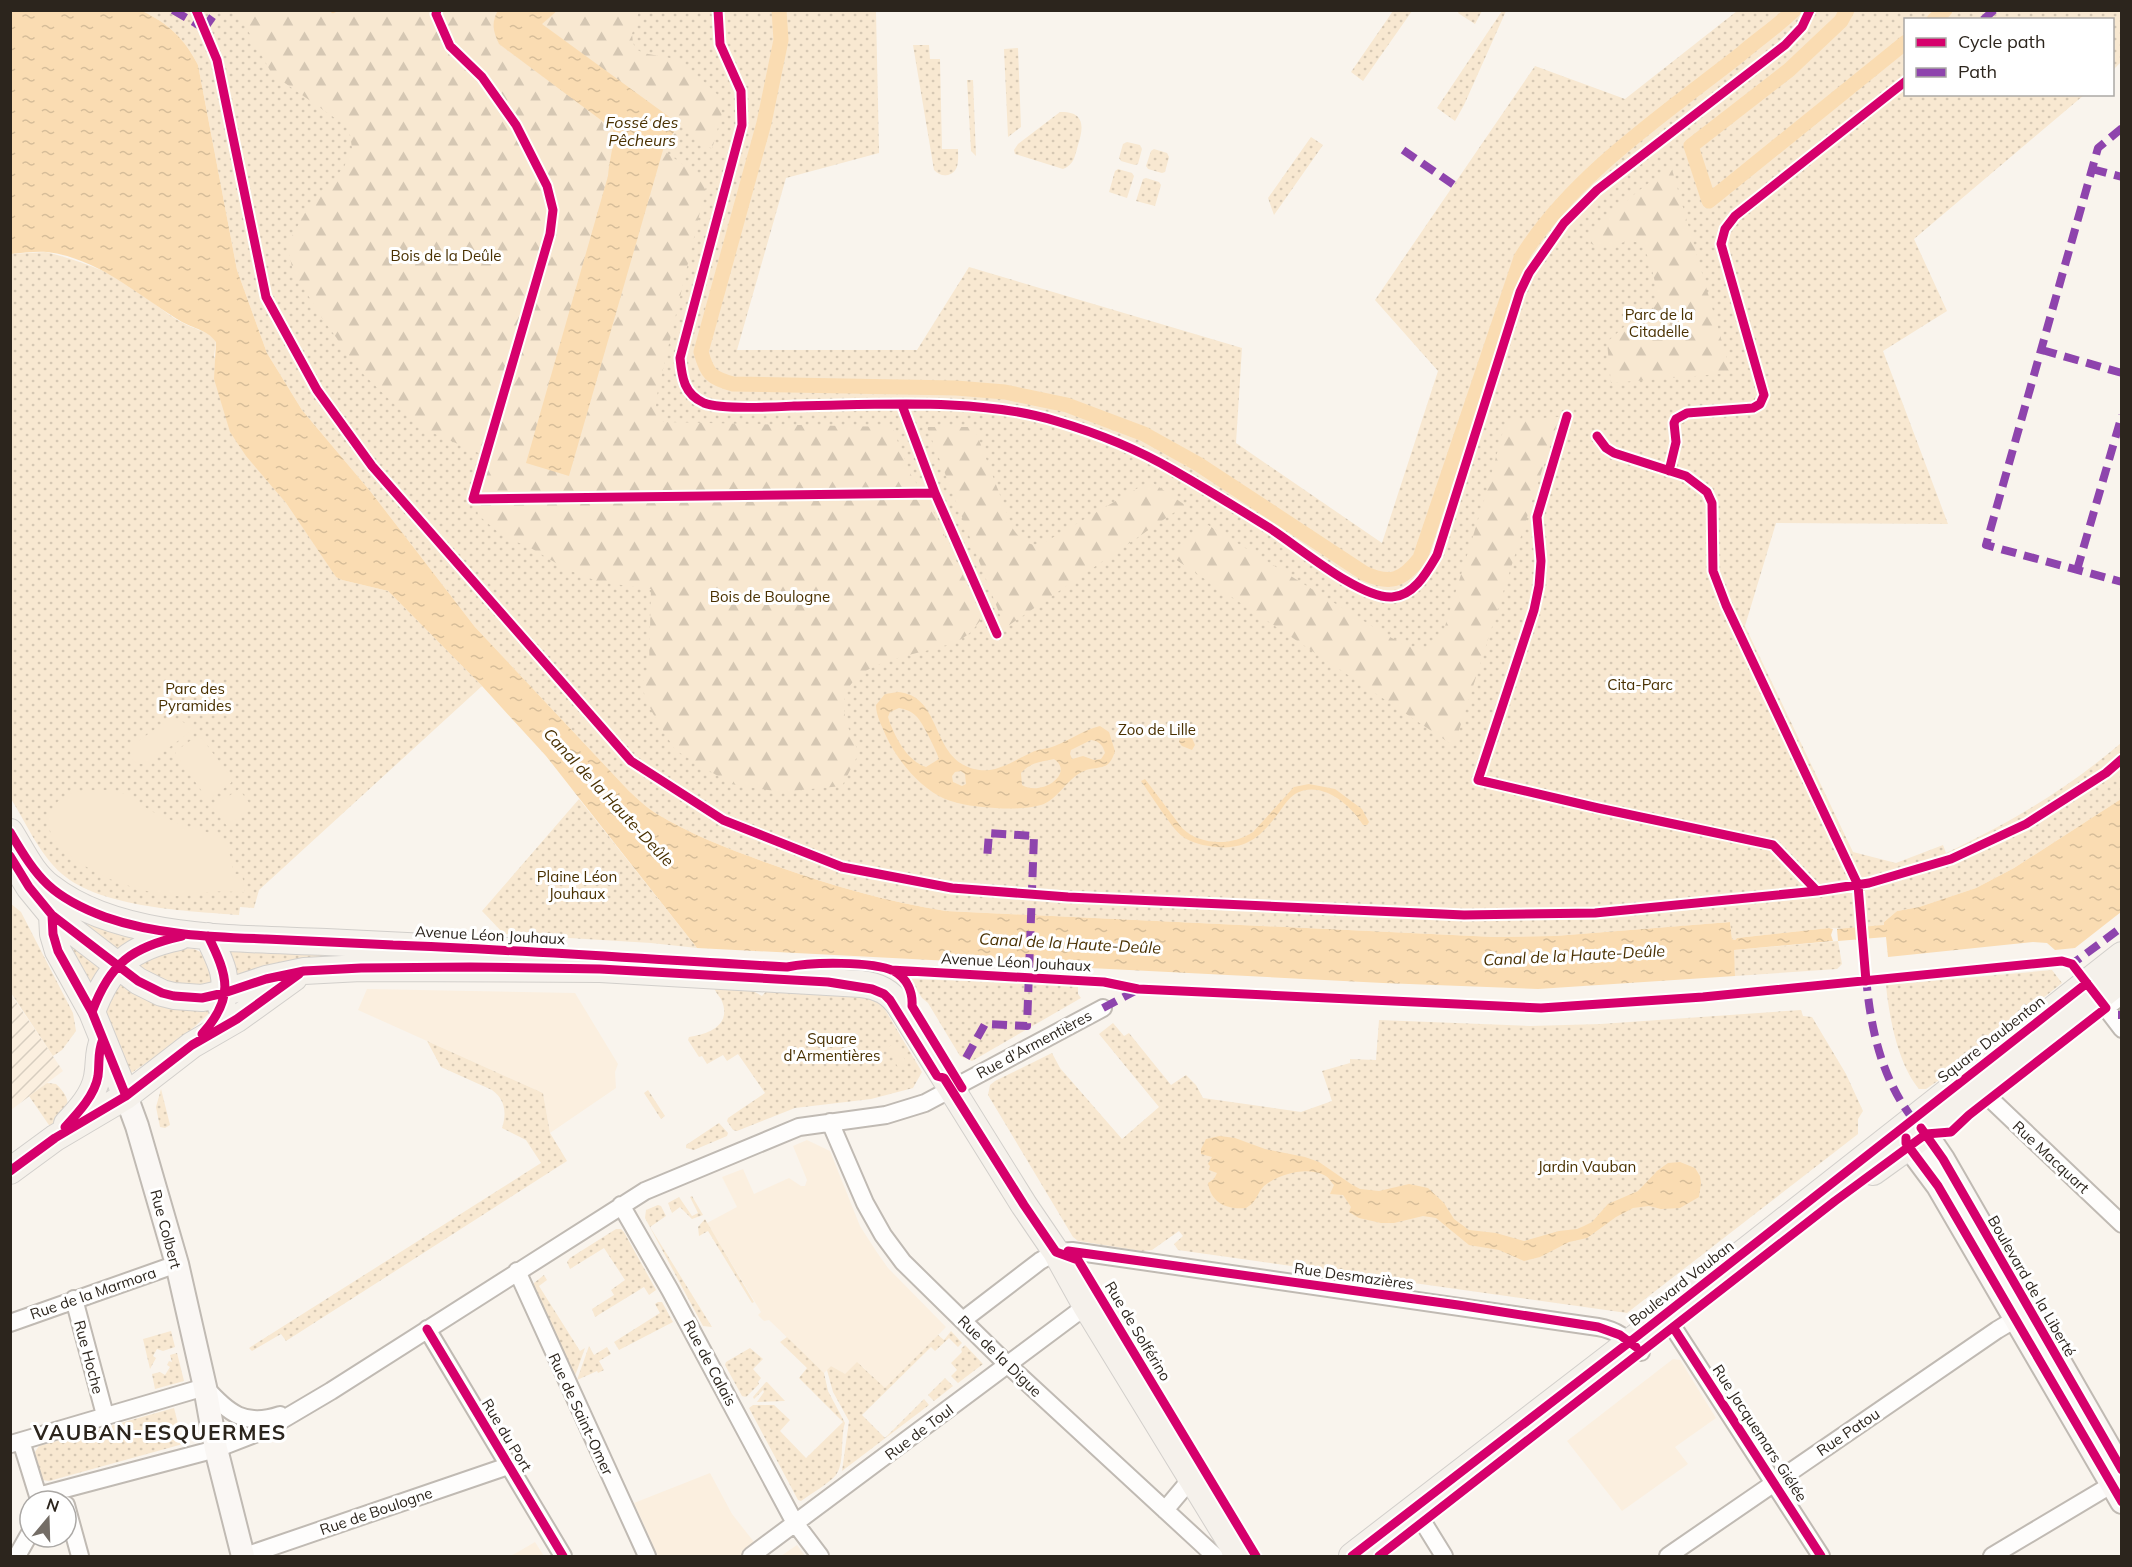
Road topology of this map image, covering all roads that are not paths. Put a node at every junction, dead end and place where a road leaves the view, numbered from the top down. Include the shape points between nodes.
1 (10, 832) edge
2 (10, 856) edge
3 (52, 915) junction
4 (199, 935) junction
5 (2121, 955) edge
6 (117, 966) junction
7 (304, 971) junction
8 (2121, 979) edge
9 (884, 981) junction
10 (224, 993) junction
11 (2121, 995) edge
12 (1102, 1008) dead end
13 (92, 1012) junction
14 (2121, 1029) edge
15 (103, 1039) junction
16 (192, 1045) junction
17 (956, 1087) junction
18 (1981, 1090) junction
19 (126, 1096) junction
20 (830, 1122) junction
21 (1916, 1133) junction
22 (55, 1137) junction
23 (10, 1170) edge
24 (621, 1205) junction
25 (2121, 1224) edge
26 (1056, 1252) junction
27 (177, 1264) junction
28 (517, 1271) junction
29 (74, 1299) junction
30 (1086, 1306) junction
31 (2023, 1315) junction
32 (963, 1320) junction
33 (10, 1323) edge
34 (1673, 1327) junction
35 (427, 1329) junction
36 (1636, 1347) junction
37 (1008, 1365) junction
38 (205, 1388) junction
39 (308, 1405) junction
40 (105, 1415) junction
41 (16, 1442) edge
42 (216, 1449) junction
43 (508, 1466) junction
44 (1191, 1479) junction
45 (1774, 1484) junction
46 (2118, 1486) edge
47 (35, 1489) edge
48 (78, 1492) edge
49 (1165, 1510) junction
50 (1423, 1522) junction
51 (795, 1523) junction
52 (1239, 1556) edge
53 (244, 1557) edge
54 (563, 1557) edge
55 (647, 1557) edge
56 (751, 1557) edge
57 (820, 1557) edge
58 (1215, 1557) edge
59 (1352, 1557) edge
60 (1379, 1557) edge
61 (1444, 1557) edge
62 (1668, 1557) edge
63 (1821, 1557) edge
64 (1992, 1557) edge

1 - 4 main road, Avenue Léon Jouhaux via 41,879 71,901 130,925
2 - 3 main road, Avenue Léon Jouhaux
3 - 6 main road, Avenue Léon Jouhaux
3 - 13 main road, Rue Colbert via 58,951
4 - 6 main road, Avenue Léon Jouhaux via 146,946
4 - 9 main road, Avenue Léon Jouhaux via 867,971
4 - 10 main road via 220,961
5 - 21 main road, Square Daubenton
6 - 10 main road, Avenue Léon Jouhaux via 162,993 188,998
6 - 13 main road, Avenue Léon Jouhaux
7 - 9 main road, Avenue Léon Jouhaux via 600,969 861,984
7 - 10 main road, Avenue Léon Jouhaux
7 - 16 main road via 237,1019
8 - 18 main road
9 - 17 main road, Rue de Solférino via 892,977 901,987
10 - 16 main road via 216,1018
11 - 14 street via 2106,1008
12 - 17 street, Rue d'Armentières
13 - 15 main road, Rue Colbert
15 - 19 main road, Rue Colbert
15 - 22 main road via 98,1051 98,1076 91,1093
16 - 19 main road
17 - 20 street, Rue d'Armentières via 898,1112
17 - 26 main road, Rue de Solférino via 1041,1216
18 - 21 main road
18 - 25 street, Rue Macquart
19 - 22 main road
19 - 27 street, Rue Colbert
20 - 24 street, Rue d'Armentières via 788,1131 645,1191
20 - 32 street, Rue de la Digue via 852,1177 883,1235 903,1262
21 - 31 street, Boulevard de la Liberté via 1943,1159
21 - 34 main road, Boulevard Vauban
21 - 36 main road, Boulevard Vauban
22 - 23 main road
24 - 28 street, Rue d'Armentières
24 - 51 street, Rue de Calais
26 - 30 main road, Rue de Solférino
26 - 32 street
26 - 36 street, Rue Desmazières via 1087,1253 1598,1327 1613,1331
27 - 29 street, Rue de la Marmora
27 - 38 street, Rue Colbert
28 - 35 street, Rue d'Armentières
28 - 55 street, Rue de Saint-Omer
29 - 33 street, Rue de la Marmora
29 - 40 street, Rue Hoche
30 - 37 street, Rue de Toul
30 - 44 main road, Rue de Solférino
31 - 45 street, Rue Patou
31 - 46 street, Boulevard de la Liberté
32 - 37 street, Rue de la Digue
34 - 36 main road, Boulevard Vauban
34 - 45 street, Rue Jacquemars Giélée
35 - 39 street, Rue d'Armentières
35 - 43 street, Rue du Port
36 - 50 main road, Boulevard Vauban
36 - 59 main road, Boulevard Vauban
37 - 49 street, Rue de la Digue
37 - 51 street, Rue de Toul
38 - 39 street via 225,1407 250,1419 268,1419
38 - 40 street
38 - 42 street, Rue Colbert
39 - 42 street via 265,1430
40 - 41 street
41 - 47 street
42 - 48 street
42 - 53 street, Rue Colbert
43 - 53 street, Rue de Boulogne
43 - 54 street, Rue du Port
44 - 49 street
44 - 52 main road, Rue de Solférino
45 - 62 street, Rue Patou
45 - 63 street, Rue Jacquemars Giélée
46 - 64 street
49 - 58 street, Rue de la Digue
50 - 60 main road, Boulevard Vauban
50 - 61 street
51 - 56 street, Rue de Toul
51 - 57 street, Rue de Calais

